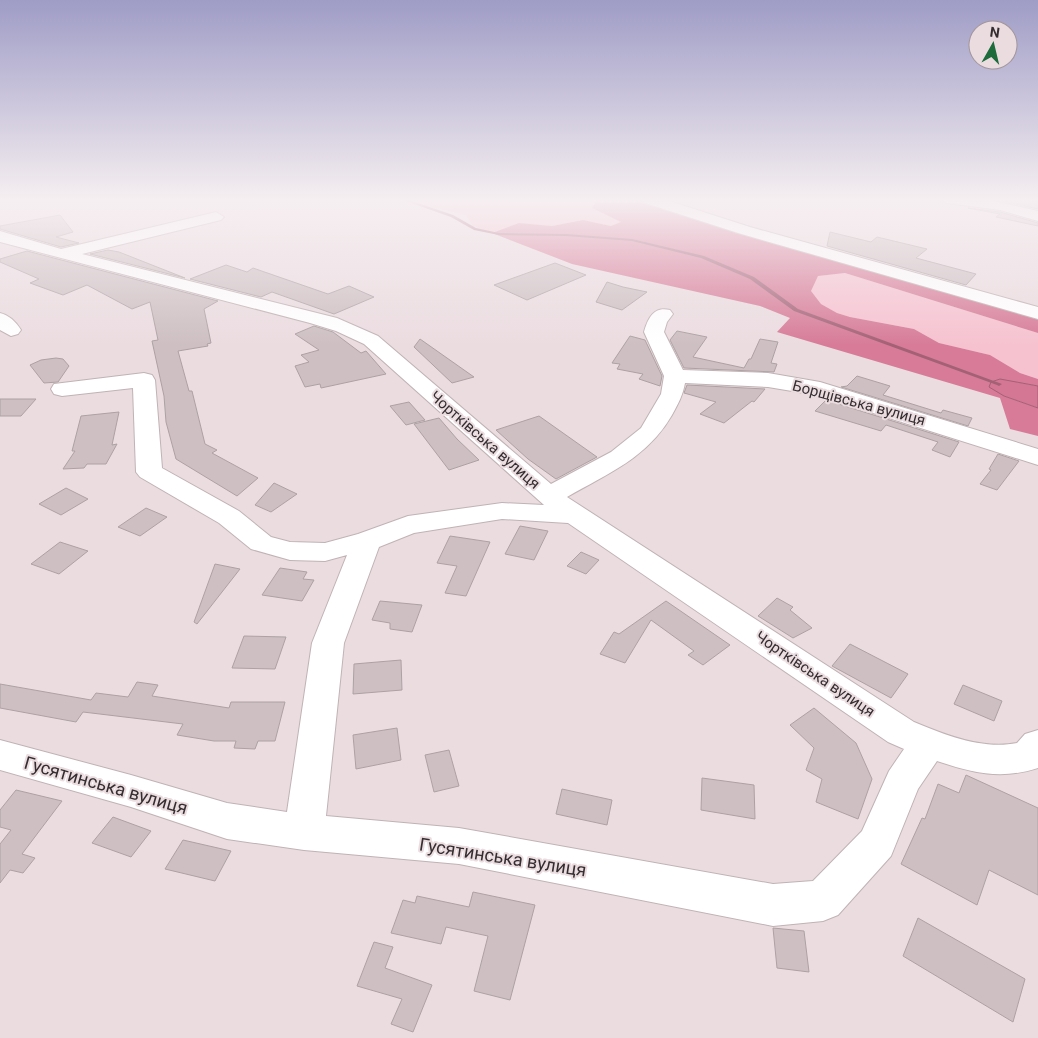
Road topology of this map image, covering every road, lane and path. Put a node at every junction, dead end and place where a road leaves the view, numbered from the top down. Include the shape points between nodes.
1 (35, 247) edge
2 (88, 247) edge
3 (806, 247) edge
4 (60, 254) junction
5 (1038, 313) edge
6 (663, 314) dead end
7 (675, 376) junction
8 (62, 390) dead end
9 (1038, 457) edge
10 (549, 496) junction
11 (574, 515) junction
12 (367, 541) junction
13 (928, 744) junction
14 (1035, 754) edge
15 (0, 755) edge
16 (304, 832) junction

1 - 4 street, Чортківська вулиця
2 - 4 street
3 - 5 street
4 - 10 street, Чортківська вулиця via 352,329 371,340
6 - 7 street via 654,332
7 - 9 street, Борщівська вулиця via 768,380 820,389
7 - 10 street via 672,394 650,432 620,456
8 - 12 street via 144,380 149,472 229,517 261,543 290,551 325,552
10 - 11 street, Чортківська вулиця
11 - 12 street via 502,512 408,525
11 - 13 street, Чортківська вулиця via 901,732
12 - 16 street via 328,643
13 - 14 street, Чортківська вулиця via 970,756 1011,760
13 - 16 street, Гусятинська вулиця via 902,782 877,843 822,901 774,905 460,846
15 - 16 street, Гусятинська вулиця via 132,791 227,822

